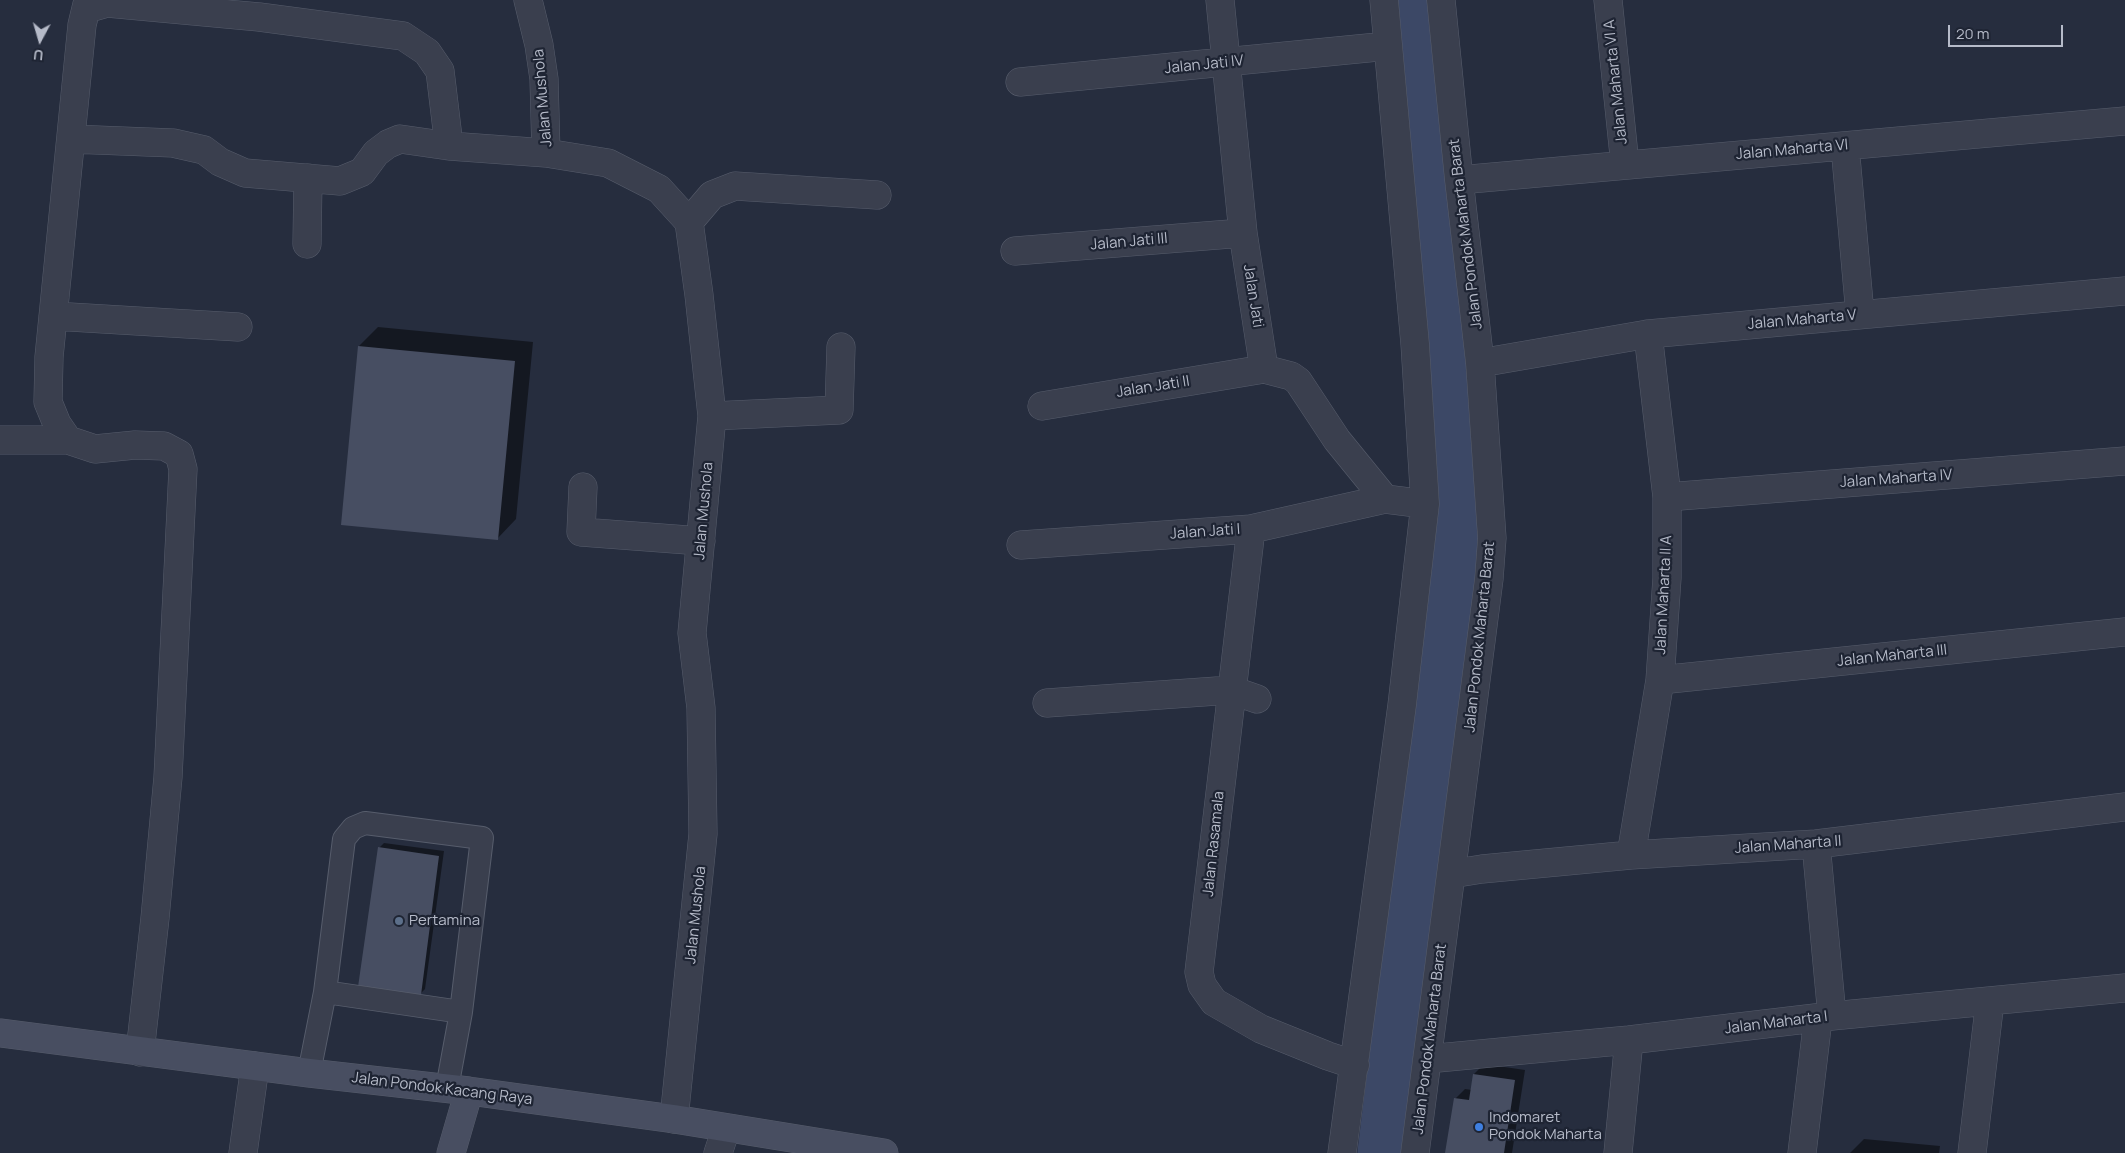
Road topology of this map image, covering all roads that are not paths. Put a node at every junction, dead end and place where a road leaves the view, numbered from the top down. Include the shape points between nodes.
1 (528, 0) edge
2 (1220, 0) edge
3 (1384, 0) edge
4 (1441, 0) edge
5 (1608, 0) edge
6 (87, 4) edge
7 (1388, 46) junction
8 (1226, 63) junction
9 (1020, 82) dead end
10 (2125, 121) edge
11 (71, 139) junction
12 (449, 146) junction
13 (1846, 146) junction
14 (546, 153) junction
15 (1625, 165) junction
16 (308, 178) junction
17 (1459, 180) junction
18 (877, 195) dead end
19 (689, 222) junction
20 (1243, 233) junction
21 (307, 244) dead end
22 (1015, 251) dead end
23 (2125, 291) edge
24 (1860, 314) junction
25 (53, 316) junction
26 (238, 328) dead end
27 (1648, 334) junction
28 (842, 347) dead end
29 (1480, 363) junction
30 (1264, 369) junction
31 (1042, 406) dead end
32 (712, 416) junction
33 (0, 440) edge
34 (68, 440) junction
35 (2125, 461) edge
36 (583, 487) dead end
37 (1667, 497) junction
38 (1386, 499) junction
39 (1425, 504) junction
40 (1251, 529) junction
41 (701, 541) junction
42 (1021, 545) dead end
43 (2125, 632) edge
44 (1660, 680) junction
45 (1232, 690) junction
46 (1257, 699) dead end
47 (1048, 703) dead end
48 (2125, 807) edge
49 (1816, 844) junction
50 (1631, 855) junction
51 (1451, 874) junction
52 (2125, 988) edge
53 (325, 992) junction
54 (1990, 1001) junction
55 (461, 1012) junction
56 (1825, 1018) junction
57 (0, 1033) edge
58 (1629, 1040) junction
59 (140, 1052) junction
60 (1427, 1059) junction
61 (1356, 1065) junction
62 (255, 1066) junction
63 (309, 1073) junction
64 (458, 1089) junction
65 (674, 1119) junction
66 (722, 1141) edge
67 (243, 1153) edge
68 (451, 1153) edge
69 (884, 1153) edge
70 (1342, 1153) edge
71 (1415, 1153) edge
72 (1618, 1153) edge
73 (1802, 1153) edge
74 (1972, 1153) edge

1 - 14 street, Jalan Mushola via 544,79
2 - 8 street, Jalan Jati
3 - 7 street
4 - 17 street, Jalan Pondok Maharta Barat
5 - 15 street, Jalan Maharta VI A
6 - 11 street
6 - 12 street via 107,3 258,17 403,36 426,52 440,72
7 - 8 street, Jalan Jati IV
7 - 39 street via 1415,344
8 - 9 street, Jalan Jati IV
8 - 20 street, Jalan Jati
10 - 13 street, Jalan Maharta VI
11 - 16 street via 173,143 204,150 220,162 245,173
11 - 25 street
12 - 14 street
12 - 16 street via 400,139 376,153 362,172 340,181
13 - 15 street, Jalan Maharta VI
13 - 24 street
14 - 19 street, Jalan Mushola via 608,164 659,189
15 - 17 street, Jalan Maharta VI
16 - 21 street
17 - 29 street, Jalan Pondok Maharta Barat
18 - 19 street via 735,186 712,195
19 - 32 street, Jalan Mushola
20 - 22 street, Jalan Jati III
20 - 30 street, Jalan Jati
23 - 24 street, Jalan Maharta V
24 - 27 street, Jalan Maharta V
25 - 26 street
25 - 34 street via 48,402
27 - 29 street, Jalan Maharta V
27 - 37 street, Jalan Maharta II A
28 - 32 street via 839,410
29 - 51 street, Jalan Pondok Maharta Barat via 1491,546
30 - 31 street, Jalan Jati II
30 - 38 street via 1298,381 1336,440
32 - 41 street, Jalan Mushola
33 - 34 street
34 - 59 street via 95,450 135,445 164,446 179,454 184,469 168,777
35 - 37 street, Jalan Maharta IV
36 - 41 street via 581,532
37 - 44 street, Jalan Maharta II A via 1667,578
38 - 39 street
38 - 40 street, Jalan Jati I
39 - 61 street
40 - 42 street, Jalan Jati I
40 - 45 street, Jalan Rasamala
41 - 65 street, Jalan Mushola via 692,633 701,708 703,834
43 - 44 street, Jalan Maharta III
44 - 50 street, Jalan Maharta II A
45 - 46 street
45 - 47 street
45 - 61 street, Jalan Rasamala via 1199,972 1202,985 1214,1002 1261,1028
48 - 49 street, Jalan Maharta II
49 - 50 street, Jalan Maharta II
49 - 56 street
50 - 51 street, Jalan Maharta II
51 - 60 street, Jalan Pondok Maharta Barat
52 - 54 street, Jalan Maharta I
53 - 55 lane
53 - 55 lane via 344,839 353,828 365,823 482,838
53 - 63 lane
54 - 56 street, Jalan Maharta I
54 - 74 street
55 - 64 lane
56 - 58 street, Jalan Maharta I
56 - 73 street
57 - 59 main road, Jalan Pondok Kacang Raya
58 - 60 street, Jalan Maharta I
58 - 72 street
59 - 62 main road, Jalan Pondok Kacang Raya
60 - 71 street, Jalan Pondok Maharta Barat
61 - 70 street
62 - 63 main road, Jalan Pondok Kacang Raya
62 - 67 street
63 - 64 main road, Jalan Pondok Kacang Raya
64 - 65 main road, Jalan Pondok Kacang Raya
64 - 68 main road
65 - 66 main road, Jalan Pondok Kacang Raya
66 - 69 main road, Jalan Pondok Kacang Raya

